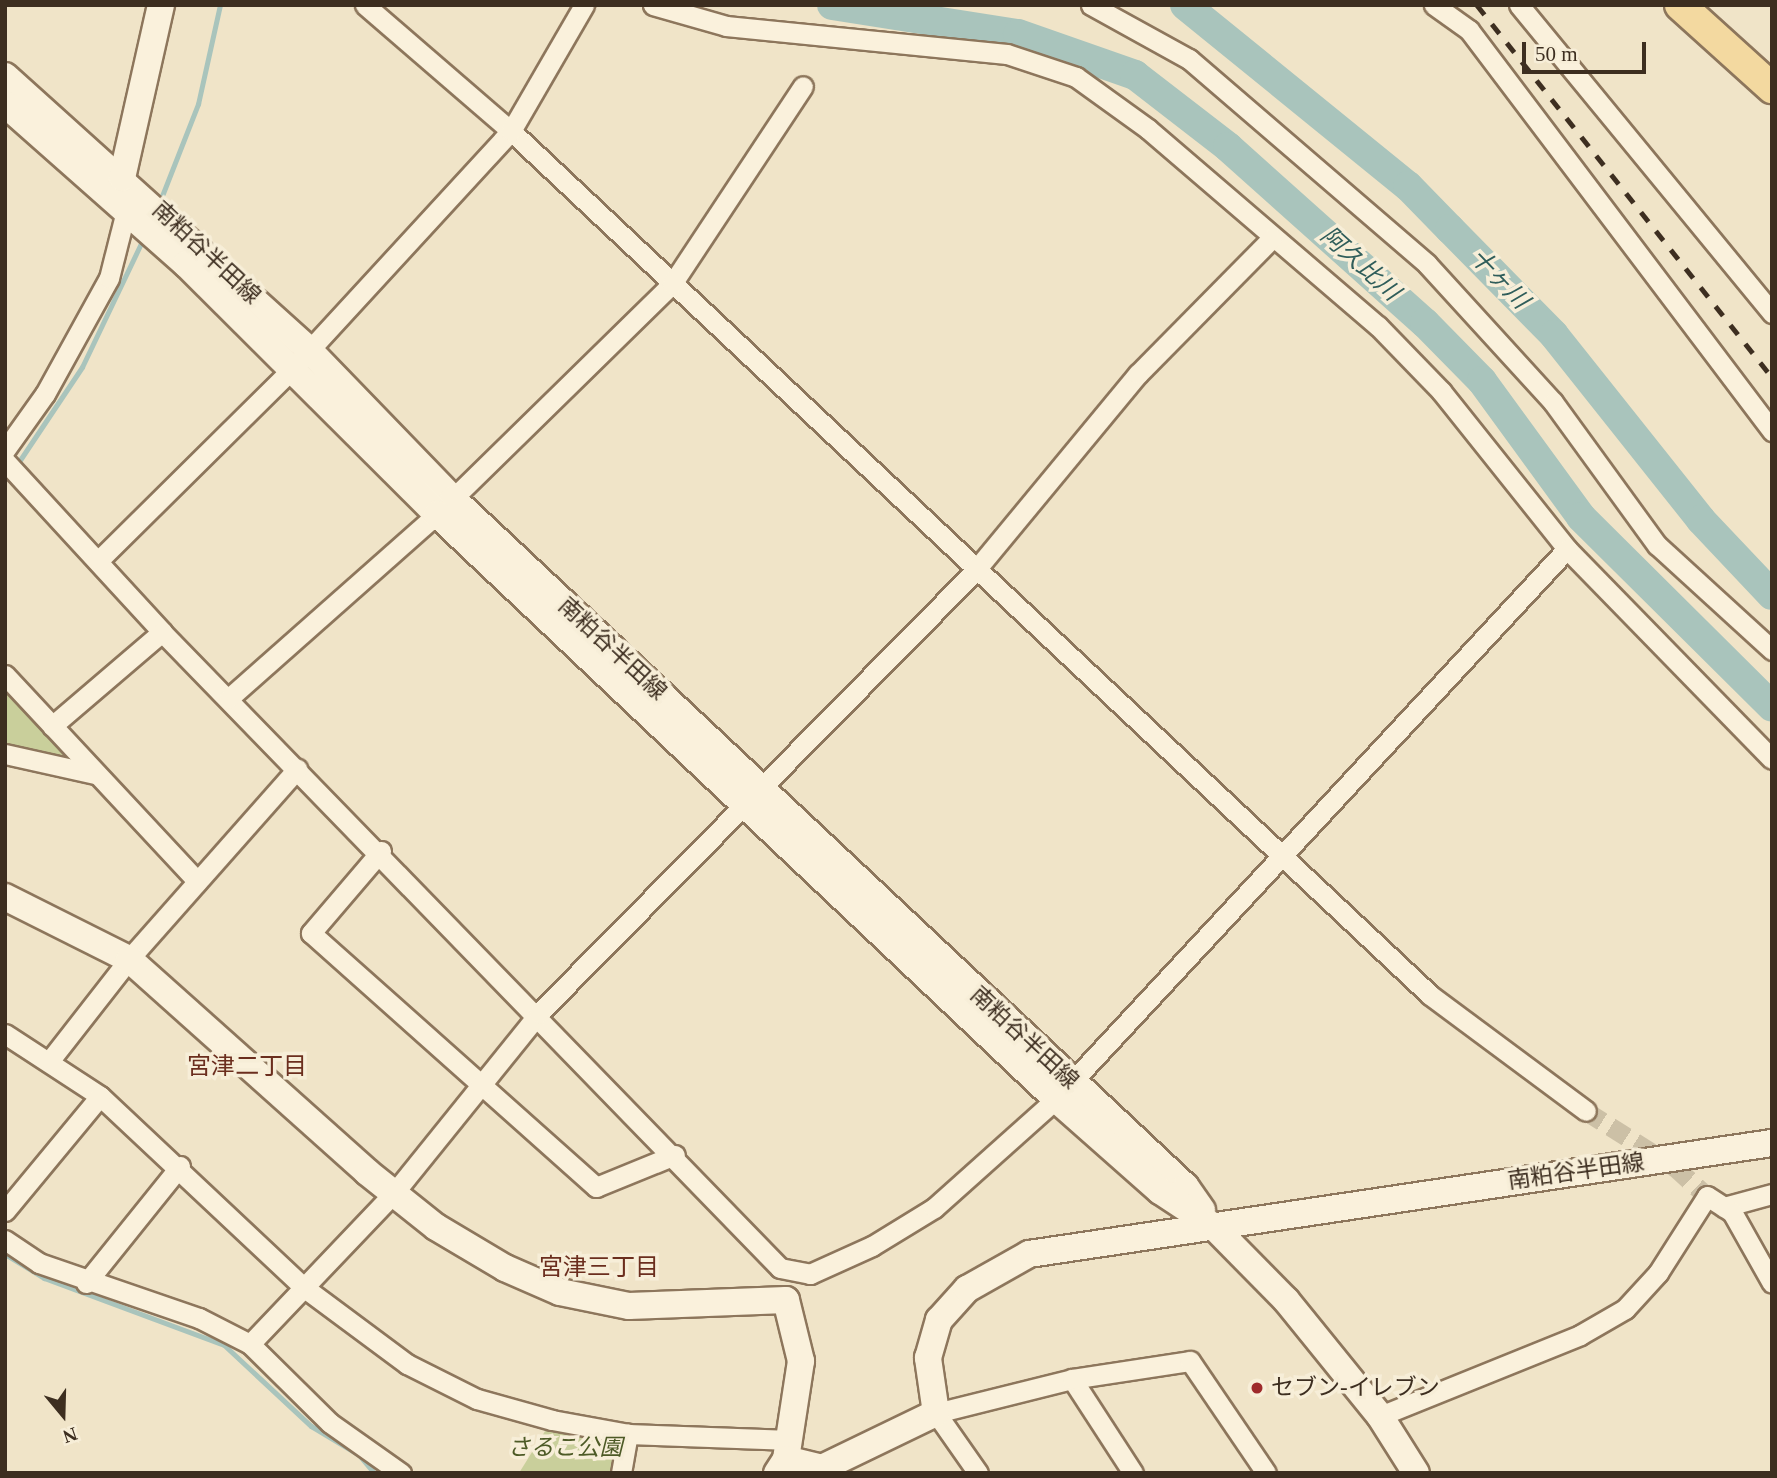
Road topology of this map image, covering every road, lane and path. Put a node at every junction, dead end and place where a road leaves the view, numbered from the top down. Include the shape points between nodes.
1 (161, 5) edge
2 (365, 5) edge
3 (584, 5) edge
4 (653, 5) edge
5 (1091, 5) edge
6 (1434, 5) edge
7 (1519, 5) edge
8 (1680, 5) edge
9 (5, 75) edge
10 (803, 86) dead end
11 (1772, 88) edge
12 (5, 104) edge
13 (511, 131) junction
14 (130, 194) junction
15 (1272, 238) junction
16 (672, 284) junction
17 (1772, 313) edge
18 (301, 359) junction
19 (1772, 431) edge
20 (5, 450) edge
21 (5, 461) edge
22 (445, 506) junction
23 (1567, 549) junction
24 (99, 560) junction
25 (974, 572) junction
26 (162, 632) junction
27 (1772, 650) edge
28 (5, 675) edge
29 (229, 698) junction
30 (52, 726) junction
31 (5, 754) edge
32 (1772, 759) edge
33 (297, 769) junction
34 (94, 774) junction
35 (749, 794) junction
36 (381, 851) junction
37 (1280, 857) junction
38 (197, 881) junction
39 (5, 897) edge
40 (129, 959) junction
41 (539, 1013) junction
42 (6, 1035) edge
43 (51, 1059) junction
44 (482, 1085) junction
45 (1064, 1091) junction
46 (100, 1096) junction
47 (1586, 1111) tunnel mouth
48 (1772, 1143) edge
49 (675, 1155) junction
50 (180, 1166) junction
51 (394, 1193) junction
52 (1772, 1194) edge
53 (1724, 1207) junction
54 (5, 1211) edge
55 (1213, 1226) junction
56 (5, 1240) edge
57 (86, 1283) junction
58 (1772, 1283) edge
59 (302, 1286) junction
60 (250, 1344) junction
61 (1072, 1380) junction
62 (936, 1413) junction
63 (1380, 1416) junction
64 (628, 1434) junction
65 (785, 1457) edge
66 (401, 1473) edge
67 (621, 1473) edge
68 (978, 1473) edge
69 (1133, 1473) edge
70 (1266, 1473) edge
71 (1416, 1473) edge

1 - 14 main road
2 - 13 street
3 - 13 street
4 - 15 street via 726,26 941,43 1050,65 1148,129
5 - 27 street via 1189,59 1427,264 1553,402 1657,545
6 - 19 street via 1469,30
7 - 17 street
8 - 11 main road
9 - 14 main road, 南粕谷半田線
10 - 16 street
12 - 14 main road, 南粕谷半田線
13 - 16 street
13 - 18 street
14 - 18 main road, 南粕谷半田線
14 - 20 street via 108,278 45,394
15 - 23 street via 1378,326 1441,391
15 - 25 street via 1138,374
16 - 22 street
16 - 25 street
18 - 22 main road, 南粕谷半田線
18 - 24 street
21 - 24 street
22 - 29 street
22 - 35 main road, 南粕谷半田線
23 - 32 street
23 - 37 street
24 - 26 street
25 - 35 street
25 - 37 street
26 - 29 street
26 - 30 street
28 - 30 street
29 - 33 street
30 - 34 street
31 - 34 street
33 - 36 street
33 - 38 street
34 - 38 street
35 - 41 street
35 - 45 main road, 南粕谷半田線
36 - 41 street
36 - 44 street via 312,933
37 - 45 street
37 - 47 street via 1430,995
38 - 40 street
39 - 40 main road
40 - 43 street
40 - 51 main road
41 - 44 street
41 - 49 street
42 - 43 street
43 - 46 street
44 - 49 street via 596,1187
44 - 51 street
45 - 49 street via 934,1208 872,1246 810,1274 780,1268
45 - 55 main road, 南粕谷半田線 via 1186,1187
46 - 50 street
46 - 54 street
48 - 55 main road, 南粕谷半田線
50 - 57 street
50 - 59 street
51 - 59 street
51 - 65 main road via 436,1227 560,1292 629,1306 786,1300 802,1361
52 - 53 street
53 - 58 street via 1744,1228
53 - 63 street via 1707,1196 1658,1273 1625,1309 1580,1335
55 - 62 main road via 1030,1254 967,1289 939,1320 928,1358
55 - 63 main road via 1286,1300
56 - 57 street
57 - 60 street via 199,1318
59 - 60 street
59 - 64 street via 365,1338 477,1399
60 - 66 street via 330,1423
61 - 62 street
61 - 69 street
61 - 70 street via 1190,1361
62 - 65 main road via 822,1468
62 - 68 street
63 - 71 main road
64 - 65 street
64 - 67 street

